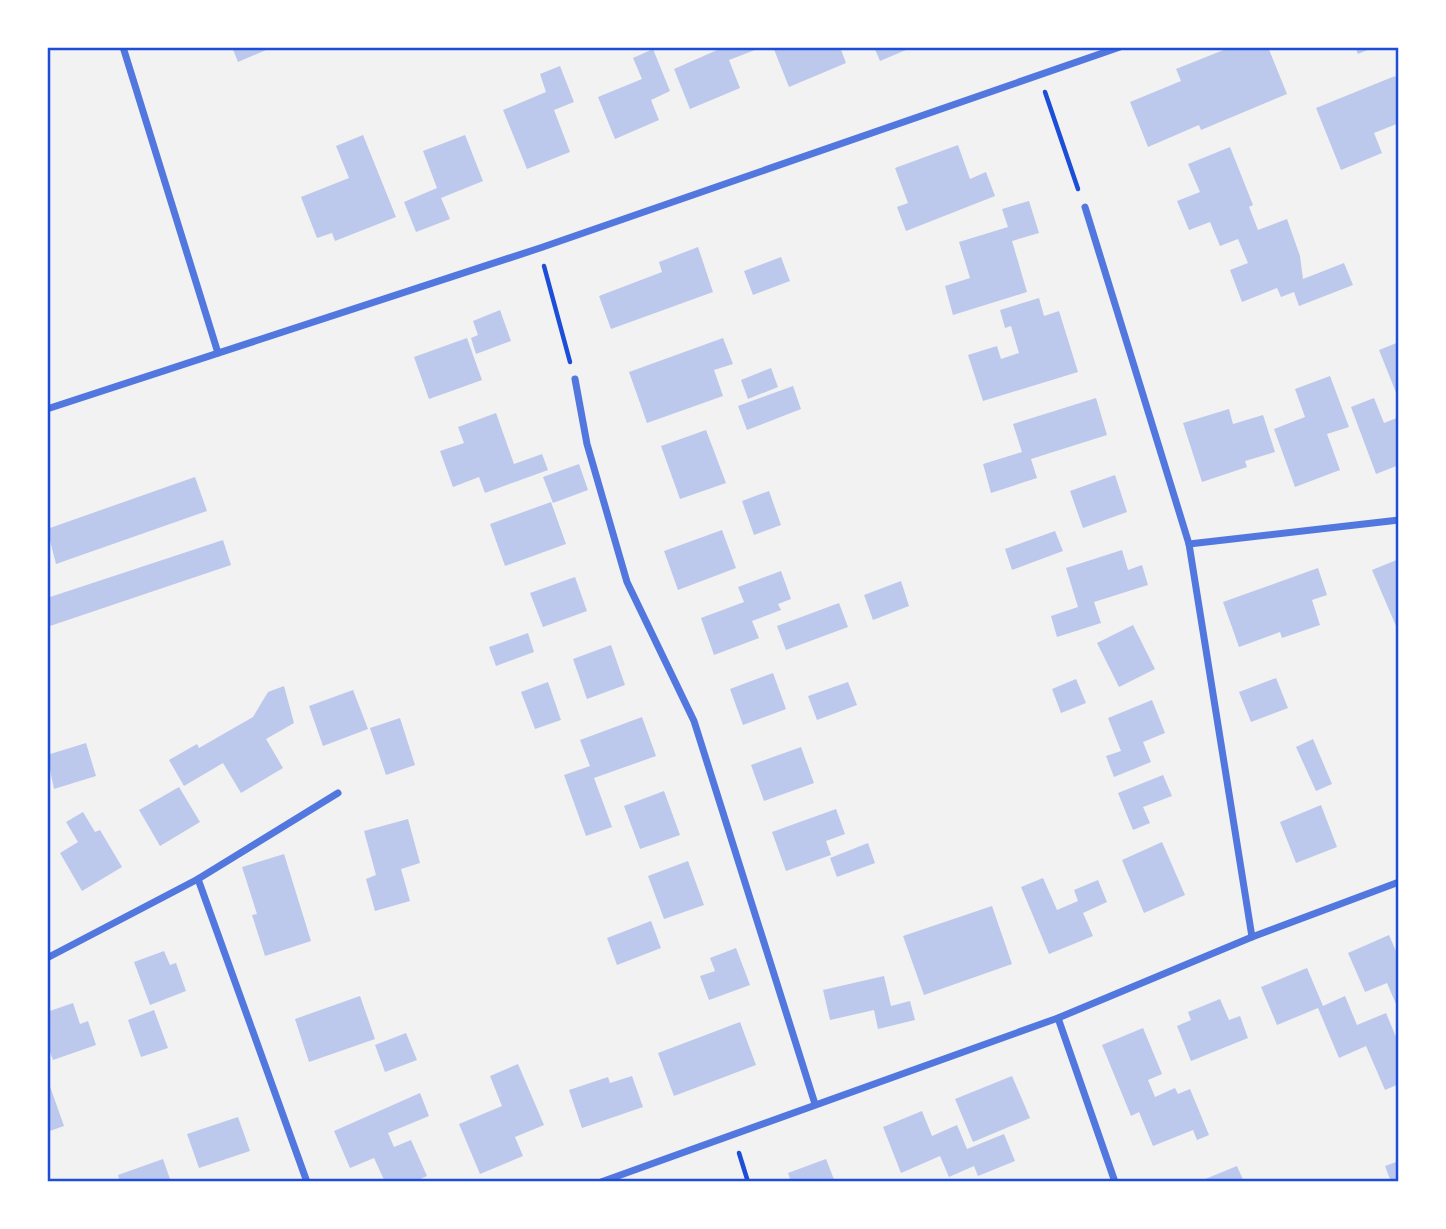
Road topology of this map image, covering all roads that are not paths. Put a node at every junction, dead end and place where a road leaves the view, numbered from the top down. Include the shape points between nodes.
1 (123, 47) edge
2 (1120, 47) edge
3 (1084, 207) road end
4 (218, 353) junction
5 (575, 379) road end
6 (47, 409) edge
7 (1399, 520) edge
8 (1189, 544) junction
9 (338, 793) dead end
10 (198, 878) junction
11 (1399, 882) edge
12 (1252, 937) junction
13 (47, 958) edge
14 (1058, 1018) junction
15 (815, 1104) junction
16 (307, 1182) edge
17 (601, 1182) edge
18 (1115, 1182) edge

1 - 4 street
2 - 4 street via 540,248
3 - 8 street
4 - 6 street
5 - 15 street via 587,444 627,582 694,721
7 - 8 street
8 - 12 street
9 - 10 street
10 - 13 street
10 - 16 street
11 - 12 street
12 - 14 street
14 - 15 street
14 - 18 street
15 - 17 street

